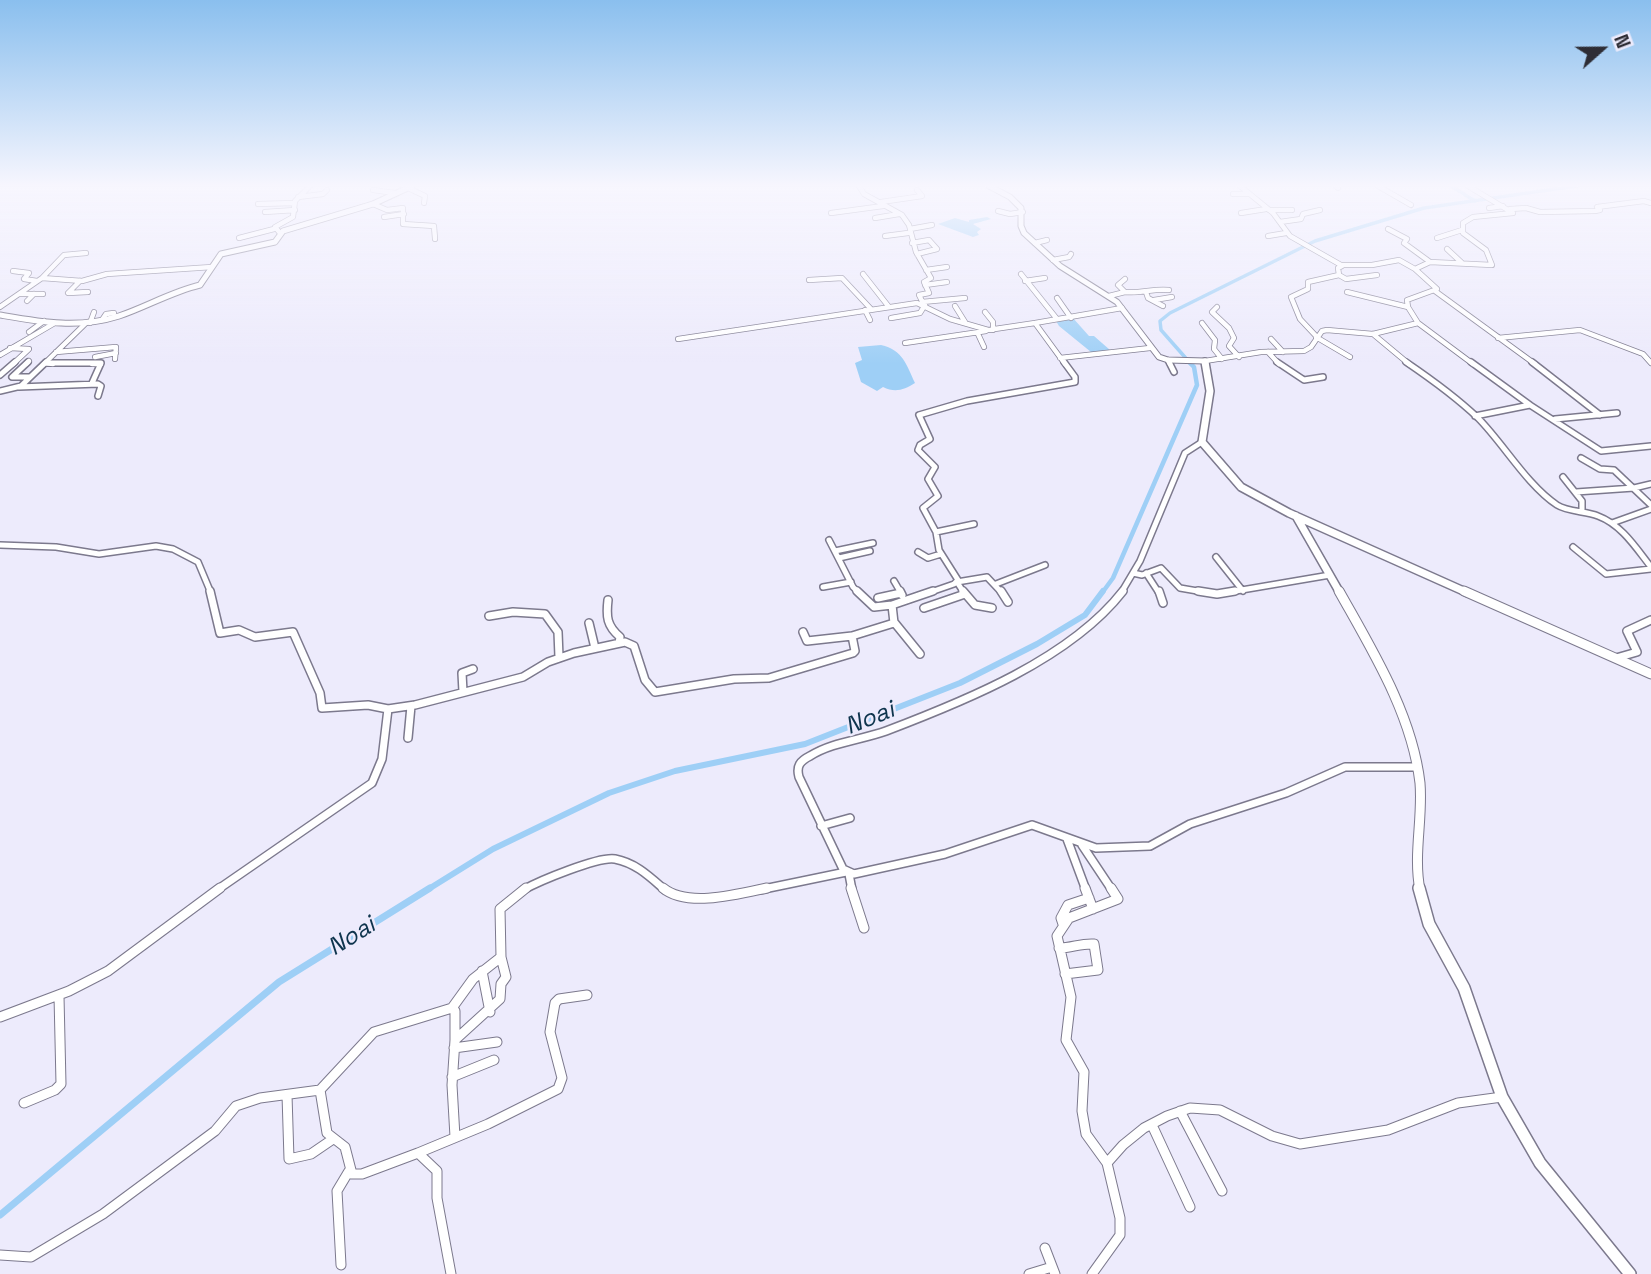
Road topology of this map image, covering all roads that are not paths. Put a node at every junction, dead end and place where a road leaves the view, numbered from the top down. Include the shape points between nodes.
1 (260, 245) edge
2 (913, 245) edge
3 (934, 245) edge
4 (1038, 245) edge
5 (1305, 245) edge
6 (1407, 245) edge
7 (1479, 245) edge
8 (1447, 249) dead end
9 (86, 253) dead end
10 (917, 254) junction
11 (1071, 254) dead end
12 (1472, 256) dead end
13 (1054, 260) junction
14 (1430, 262) junction
15 (1462, 263) junction
16 (1477, 265) junction
17 (1342, 266) junction
18 (212, 267) junction
19 (947, 267) dead end
20 (1415, 269) junction
21 (926, 270) junction
22 (13, 271) dead end
23 (863, 274) dead end
24 (1021, 274) dead end
25 (1339, 275) junction
26 (1377, 275) dead end
27 (1045, 278) dead end
28 (809, 279) dead end
29 (1125, 279) dead end
30 (40, 280) junction
31 (80, 281) junction
32 (1026, 281) junction
33 (947, 282) dead end
34 (925, 285) junction
35 (1169, 290) dead end
36 (1435, 291) junction
37 (88, 292) dead end
38 (1125, 292) junction
39 (1146, 292) junction
40 (1347, 292) dead end
41 (20, 293) junction
42 (34, 294) junction
43 (43, 294) dead end
44 (1109, 296) junction
45 (1172, 297) dead end
46 (965, 298) dead end
47 (1057, 298) dead end
48 (1154, 300) junction
49 (27, 301) dead end
50 (923, 303) junction
51 (955, 306) dead end
52 (1163, 306) dead end
53 (0, 307) edge
54 (889, 307) junction
55 (1217, 307) dead end
56 (1408, 307) junction
57 (1122, 308) junction
58 (868, 310) junction
59 (94, 312) dead end
60 (985, 312) dead end
61 (114, 313) dead end
62 (0, 315) edge
63 (1071, 318) junction
64 (1057, 319) junction
65 (102, 320) junction
66 (870, 320) dead end
67 (44, 321) junction
68 (965, 322) junction
69 (1035, 323) junction
70 (1418, 323) junction
71 (53, 324) junction
72 (88, 324) junction
73 (1202, 324) dead end
74 (990, 330) junction
75 (29, 332) dead end
76 (978, 334) junction
77 (1373, 334) junction
78 (958, 337) junction
79 (1316, 337) junction
80 (1498, 338) junction
81 (678, 339) dead end
82 (1271, 339) dead end
83 (905, 343) dead end
84 (963, 344) dead end
85 (984, 347) dead end
86 (10, 348) junction
87 (1150, 348) junction
88 (56, 352) junction
89 (1268, 352) junction
90 (1283, 352) junction
91 (0, 355) edge
92 (1239, 356) junction
93 (95, 357) dead end
94 (1350, 357) dead end
95 (1060, 358) junction
96 (1222, 359) junction
97 (1168, 360) junction
98 (29, 361) dead end
99 (1205, 361) junction
100 (45, 363) junction
101 (1651, 363) edge
102 (1174, 372) dead end
103 (0, 375) edge
104 (30, 377) junction
105 (1323, 377) dead end
106 (92, 383) junction
107 (19, 387) junction
108 (0, 391) edge
109 (98, 397) dead end
110 (1530, 405) junction
111 (1617, 413) dead end
112 (1600, 415) junction
113 (1475, 416) junction
114 (1555, 419) junction
115 (1202, 442) junction
116 (1651, 446) edge
117 (1581, 458) dead end
118 (1563, 477) dead end
119 (1651, 484) edge
120 (1634, 488) junction
121 (1576, 492) junction
122 (1651, 507) edge
123 (1582, 511) junction
124 (1640, 513) junction
125 (1296, 516) junction
126 (1651, 517) edge
127 (1612, 523) junction
128 (974, 524) dead end
129 (936, 532) junction
130 (829, 540) dead end
131 (873, 543) dead end
132 (0, 545) edge
133 (1573, 547) dead end
134 (835, 551) junction
135 (870, 551) dead end
136 (918, 552) dead end
137 (942, 554) junction
138 (1216, 557) dead end
139 (839, 558) junction
140 (1045, 565) dead end
141 (1650, 565) edge
142 (1133, 573) junction
143 (1146, 573) junction
144 (1330, 575) junction
145 (894, 581) dead end
146 (851, 582) junction
147 (957, 582) junction
148 (996, 584) junction
149 (823, 587) dead end
150 (1243, 591) junction
151 (901, 593) junction
152 (965, 594) junction
153 (878, 598) dead end
154 (608, 600) dead end
155 (905, 601) junction
156 (1008, 602) dead end
157 (1163, 603) dead end
158 (892, 605) junction
159 (924, 608) dead end
160 (992, 608) dead end
161 (489, 616) dead end
162 (1651, 620) edge
163 (894, 622) junction
164 (589, 623) dead end
165 (803, 632) dead end
166 (852, 636) junction
167 (619, 643) junction
168 (595, 648) junction
169 (920, 654) dead end
170 (559, 657) junction
171 (1616, 658) junction
172 (473, 669) dead end
173 (1651, 674) edge
174 (463, 692) junction
175 (411, 706) junction
176 (388, 709) junction
177 (408, 738) dead end
178 (1417, 767) junction
179 (850, 818) dead end
180 (821, 826) junction
181 (1067, 839) junction
182 (1082, 845) junction
183 (847, 873) junction
184 (1089, 898) junction
185 (1093, 909) junction
186 (1063, 925) junction
187 (864, 928) dead end
188 (1059, 948) junction
189 (501, 957) junction
190 (482, 971) junction
191 (1065, 974) junction
192 (587, 995) dead end
193 (59, 996) junction
194 (452, 1008) junction
195 (489, 1012) junction
196 (0, 1017) edge
197 (497, 1042) dead end
198 (454, 1044) junction
199 (494, 1060) dead end
200 (452, 1077) junction
201 (320, 1090) junction
202 (287, 1095) junction
203 (1502, 1097) junction
204 (24, 1103) dead end
205 (1180, 1111) junction
206 (1152, 1125) junction
207 (455, 1137) junction
208 (333, 1139) junction
209 (418, 1153) junction
210 (1107, 1163) junction
211 (349, 1171) junction
212 (1222, 1191) dead end
213 (1190, 1207) dead end
214 (1045, 1248) dead end
215 (0, 1255) edge
216 (341, 1265) dead end
217 (1053, 1270) edge
218 (451, 1274) edge
219 (1028, 1274) edge
220 (1092, 1274) edge
221 (1630, 1274) edge

1 - 18 street via 219,255
2 - 10 street
3 - 10 street via 937,249
4 - 13 street
5 - 17 street
6 - 14 street
7 - 16 street via 1493,264
8 - 15 street
9 - 30 street via 64,255
10 - 21 street
11 - 13 street
12 - 16 street
13 - 44 street
14 - 15 street
14 - 20 street
15 - 16 street
17 - 20 street via 1399,260
17 - 25 street
18 - 31 street via 107,274
18 - 65 street via 198,286
19 - 21 street
20 - 36 street via 1435,285
21 - 34 street via 931,278
22 - 30 street via 29,273 24,279
23 - 54 street
24 - 32 street
25 - 26 street via 1346,279
25 - 79 street via 1308,282 1308,289 1291,297 1301,323
27 - 32 street
28 - 58 street via 842,278
29 - 38 street via 1118,285
30 - 31 street
30 - 41 street
31 - 37 street via 68,293
32 - 64 street
33 - 34 street
34 - 50 street via 929,292 919,295
35 - 39 street
36 - 56 street via 1409,298
36 - 80 street
38 - 39 street
38 - 44 street
39 - 48 street
40 - 56 street
41 - 42 street
41 - 53 street
42 - 43 street
42 - 49 street
44 - 57 street
45 - 48 street
46 - 50 street
47 - 63 street
48 - 52 street
50 - 54 street
50 - 54 street via 919,313 891,320
50 - 68 street
51 - 68 street
54 - 58 street
55 - 92 street via 1212,312 1230,329 1234,338 1228,346
56 - 70 street
57 - 63 street
57 - 87 street
58 - 66 street
58 - 81 street
59 - 72 street
60 - 74 street via 992,321
61 - 65 street
62 - 67 street
63 - 64 street
64 - 69 street
65 - 72 street
67 - 71 street
67 - 75 street
68 - 74 street
69 - 74 street
69 - 95 street
70 - 77 street
70 - 110 street
71 - 72 street
71 - 86 street
72 - 88 street
73 - 96 street
74 - 76 street
76 - 78 street
76 - 85 street
77 - 79 street via 1327,330
77 - 113 street
78 - 83 street
78 - 84 street
79 - 90 street via 1308,349
79 - 94 street
80 - 101 street via 1580,330 1643,354
80 - 112 street
82 - 90 street
86 - 91 street
86 - 103 street via 29,349
87 - 95 street
87 - 97 street
88 - 93 street via 116,347 115,356
88 - 100 street
89 - 90 street
89 - 92 street
89 - 105 street via 1276,363 1291,368 1304,380
92 - 96 street
95 - 129 street via 1075,382 967,401 919,415 930,439 918,450 935,467 928,479 937,496 923,508
96 - 99 street
97 - 99 street
97 - 102 street
98 - 104 street via 12,377
99 - 115 street via 1212,393
100 - 104 street
100 - 106 street via 101,362
104 - 107 street
106 - 107 street
106 - 109 street via 101,386
107 - 108 street
110 - 113 street
110 - 114 street
111 - 112 street
112 - 114 street
113 - 123 street via 1559,506
114 - 116 street via 1601,451
115 - 125 street via 1241,487
115 - 142 street via 1189,448 1180,464
117 - 120 street via 1598,468 1614,470
118 - 121 street
119 - 120 street
120 - 121 street
120 - 122 street
121 - 123 street
122 - 124 street
123 - 127 street
124 - 126 street
124 - 127 street
125 - 144 street
125 - 171 street
127 - 141 street
128 - 129 street
129 - 137 street
130 - 134 street
131 - 134 street
132 - 176 street via 51,546 99,554 173,548 198,562 220,633 239,630 255,637 293,632 322,708 368,705
133 - 141 street via 1606,574
134 - 139 street
135 - 139 street
136 - 137 street via 926,557
137 - 147 street
138 - 150 street
139 - 146 street
140 - 148 street
142 - 143 street
142 - 180 street via 1102,619 1045,660 800,763 799,777
143 - 150 street via 1161,568 1180,588 1210,593
143 - 157 street
144 - 150 street
144 - 178 street via 1394,693
145 - 151 street
146 - 149 street
146 - 158 street via 874,607
147 - 148 street via 984,576
147 - 152 street
147 - 155 street
148 - 156 street
151 - 153 street
151 - 155 street
152 - 159 street
152 - 160 street via 978,609
154 - 167 street via 606,616 610,630 621,638
155 - 158 street
158 - 163 street
161 - 170 street via 545,614 558,632
162 - 171 street via 1627,631 1637,652
163 - 166 street
163 - 169 street
164 - 168 street
165 - 166 street via 807,641
166 - 167 street via 855,652 805,669 757,680 734,679 655,692 645,680 634,646
167 - 168 street
168 - 170 street
170 - 174 street via 523,677
171 - 173 street
172 - 174 street via 462,673
174 - 175 street
175 - 176 street
175 - 177 street
176 - 193 street via 380,772 372,783 211,894 121,963
178 - 182 street via 1345,767 1277,796 1190,824 1150,846
178 - 203 street via 1420,897 1429,924 1464,988
179 - 180 street
180 - 183 street
181 - 182 street
181 - 183 street via 1032,825 945,854
181 - 184 street
182 - 185 street via 1118,899
183 - 187 street
183 - 189 street via 723,897 692,897 673,896 638,867 617,859 580,865 550,876 503,904 499,916
184 - 185 street
184 - 186 street via 1068,905
185 - 186 street
186 - 188 street via 1057,936
188 - 191 street
188 - 191 street via 1086,942 1097,948 1098,970
189 - 190 street
189 - 195 street via 506,979 500,999
190 - 194 street
190 - 195 street
191 - 210 street via 1072,1005 1066,1040 1084,1072 1086,1134
192 - 207 street via 555,1003 550,1032 562,1078 558,1089
193 - 196 street
193 - 204 street via 61,1084
194 - 198 street
194 - 201 street via 374,1032
195 - 198 street
197 - 198 street
198 - 200 street
199 - 200 street
200 - 207 street
201 - 202 street
201 - 208 street via 327,1133
202 - 208 street via 289,1159 311,1154
202 - 215 street via 236,1106 215,1131 153,1179 38,1254 26,1259
203 - 205 street via 1466,1099 1378,1133 1308,1144 1275,1137 1227,1111 1200,1107
203 - 221 street via 1540,1163
205 - 206 street
205 - 212 street
206 - 210 street
206 - 213 street
207 - 209 street
208 - 211 street via 345,1147
209 - 211 street via 362,1174
209 - 218 street via 437,1171 437,1198
210 - 220 street via 1120,1235
211 - 216 street via 337,1191
214 - 217 street
217 - 219 street

